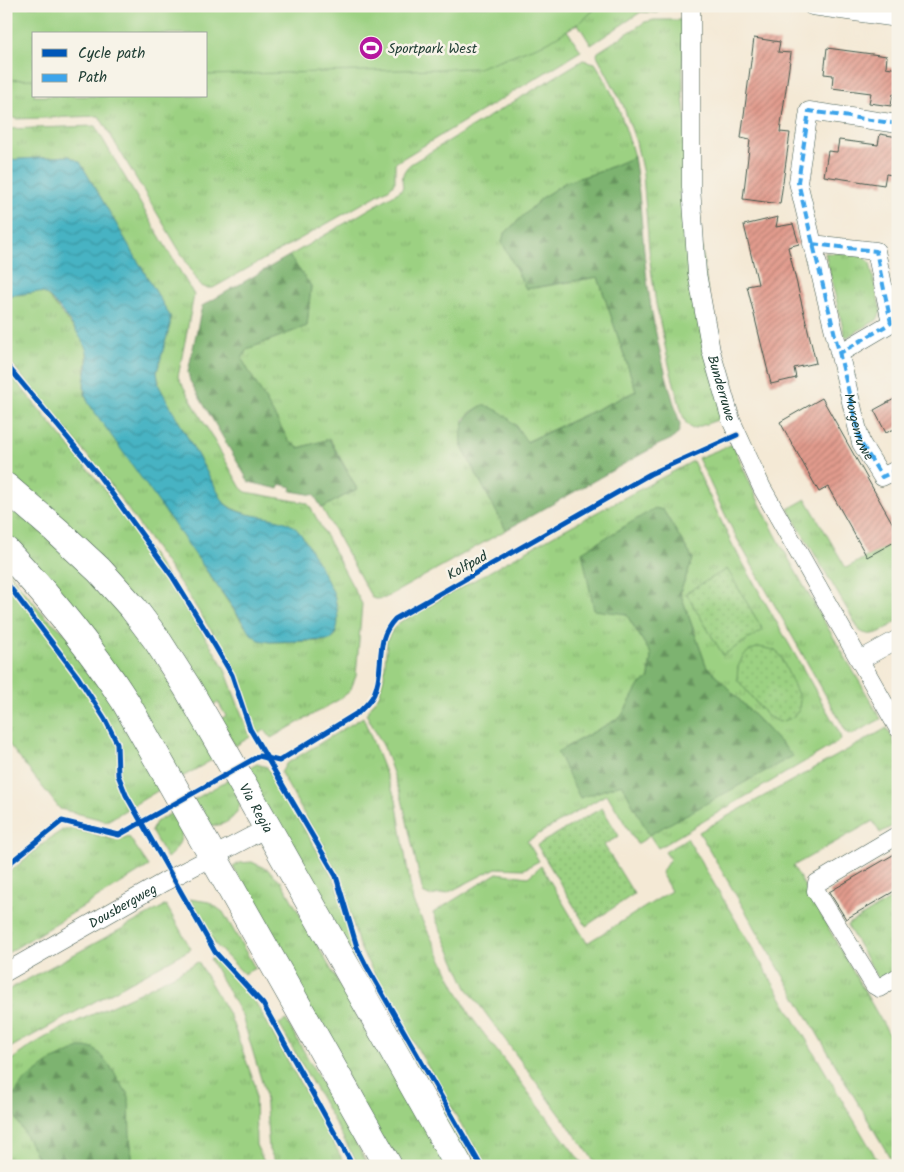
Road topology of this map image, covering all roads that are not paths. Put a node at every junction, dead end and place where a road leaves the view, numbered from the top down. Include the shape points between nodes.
1 (691, 6) edge
2 (812, 6) edge
3 (898, 18) edge
4 (898, 124) edge
5 (812, 244) junction
6 (840, 353) junction
7 (898, 469) edge
8 (6, 487) edge
9 (6, 551) edge
10 (898, 639) edge
11 (860, 660) junction
12 (898, 728) edge
13 (267, 828) junction
14 (898, 835) edge
15 (213, 856) junction
16 (6, 972) edge
17 (898, 978) edge
18 (388, 1166) edge
19 (458, 1166) edge

1 - 11 street, Bunderruwe via 691,187 697,273 710,350 731,420 762,488
2 - 3 street
4 - 5 street, Morgenruwe via 810,110 798,182
5 - 6 street, Morgenruwe
5 - 6 street via 876,251 892,323
6 - 7 street, Morgenruwe via 861,443 882,477
8 - 13 main road, Via Regia via 57,530 133,608 187,687
9 - 15 main road via 72,624 100,662
10 - 11 street
11 - 12 street, Bunderruwe
13 - 15 street, Dousbergweg
13 - 19 main road, Via Regia
14 - 17 street via 817,883 816,891 874,986 879,988
15 - 16 street, Dousbergweg
15 - 18 main road

